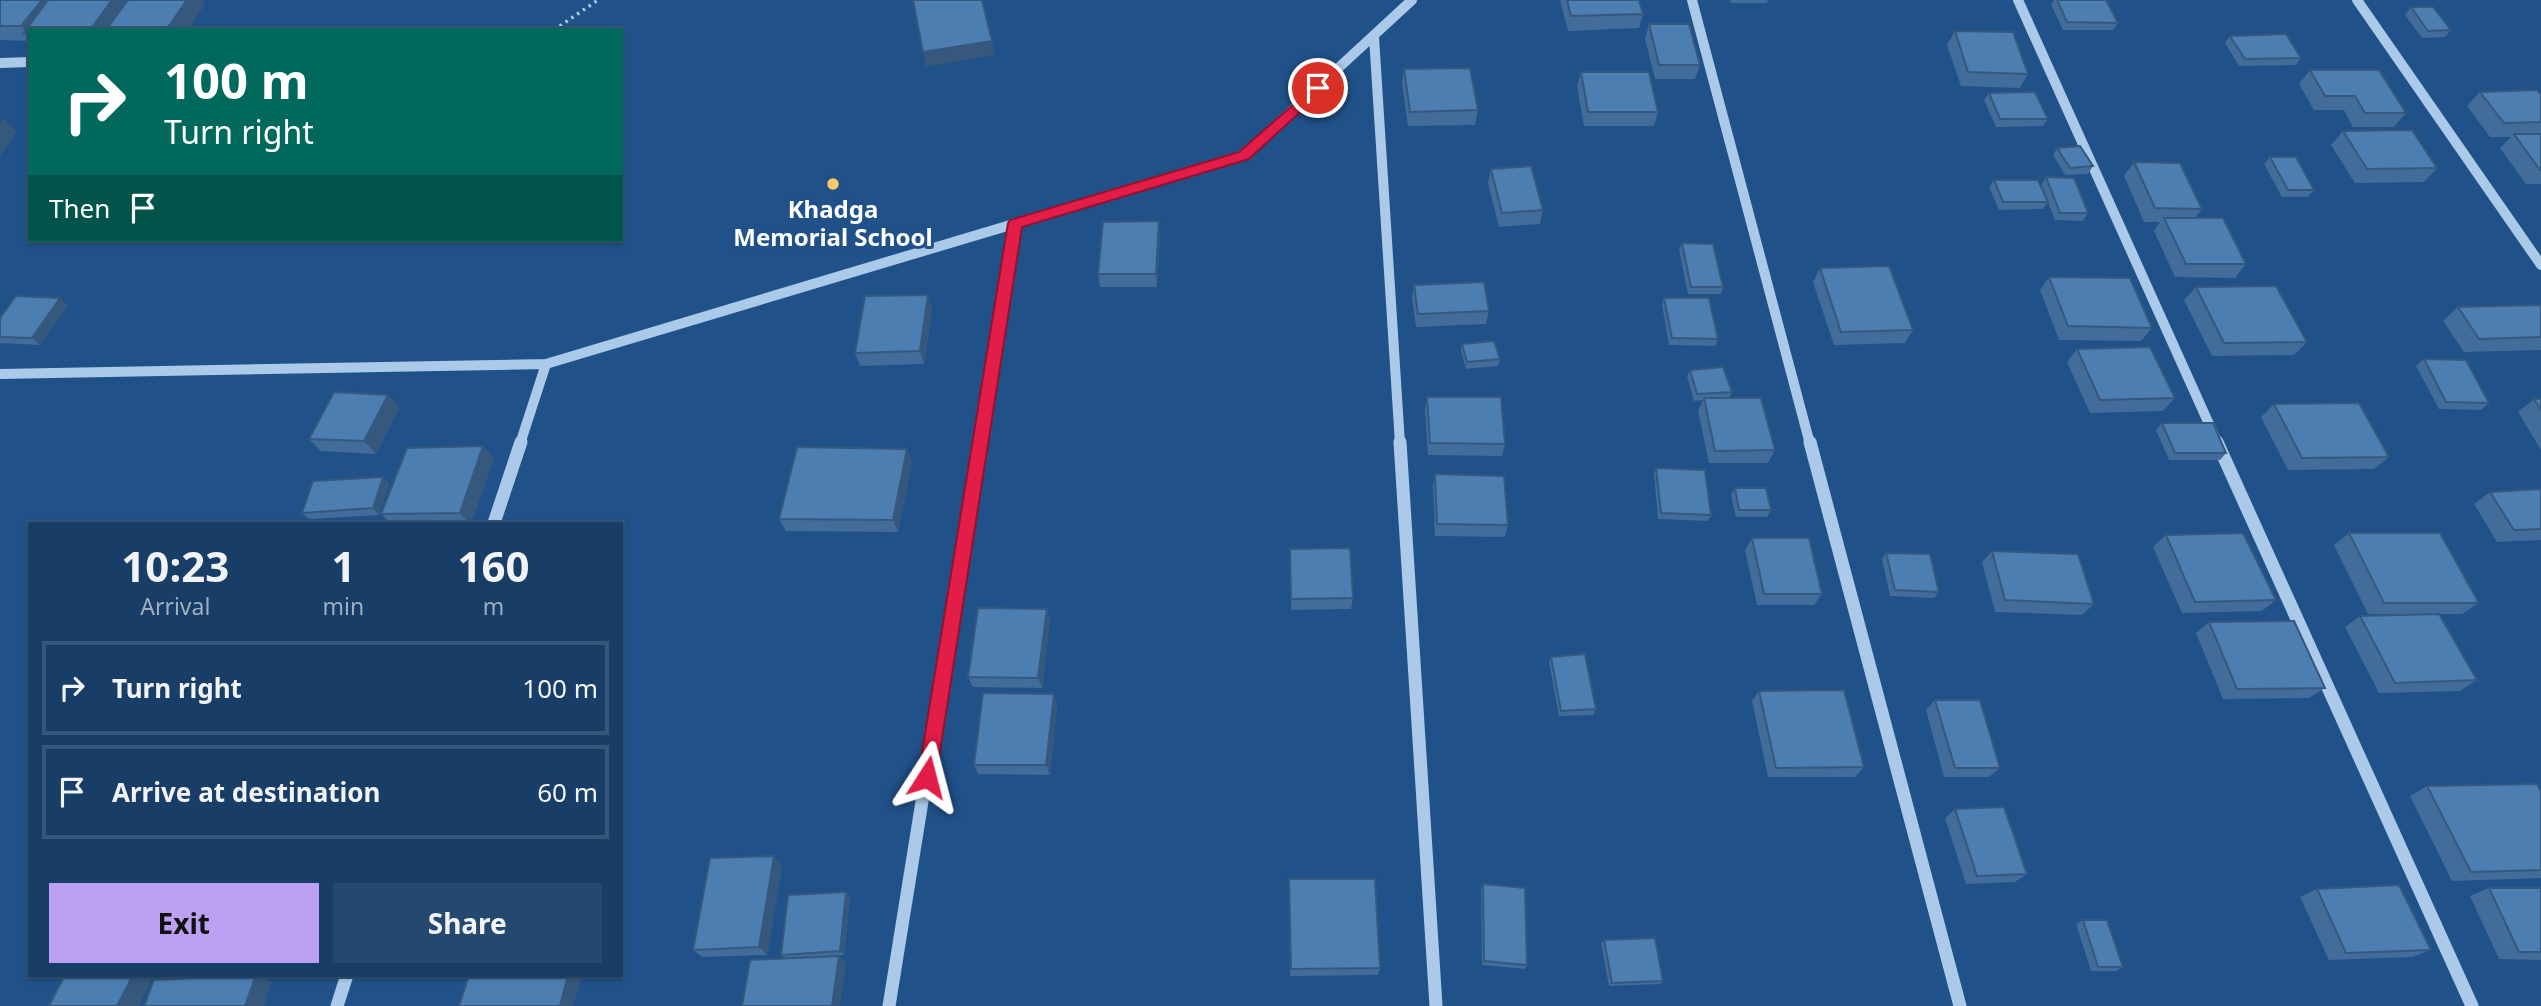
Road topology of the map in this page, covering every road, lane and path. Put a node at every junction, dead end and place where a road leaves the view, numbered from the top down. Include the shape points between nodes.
1 (598, 0) edge
2 (1412, 0) edge
3 (1692, 0) edge
4 (2018, 0) edge
5 (2357, 0) edge
6 (557, 28) edge
7 (1374, 37) junction
8 (28, 62) edge
9 (0, 63) edge
10 (1015, 223) junction
11 (2541, 265) edge
12 (546, 364) junction
13 (0, 374) edge
14 (494, 522) edge
15 (347, 977) edge
16 (337, 1006) edge
17 (889, 1006) edge
18 (1436, 1006) edge
19 (1959, 1006) edge
20 (2472, 1006) edge

1 - 6 path
2 - 7 street
3 - 19 street
4 - 20 street
5 - 11 street
7 - 10 street via 1244,155
7 - 18 street
8 - 9 street
10 - 12 street
10 - 17 street
12 - 13 street
12 - 14 street
15 - 16 street

